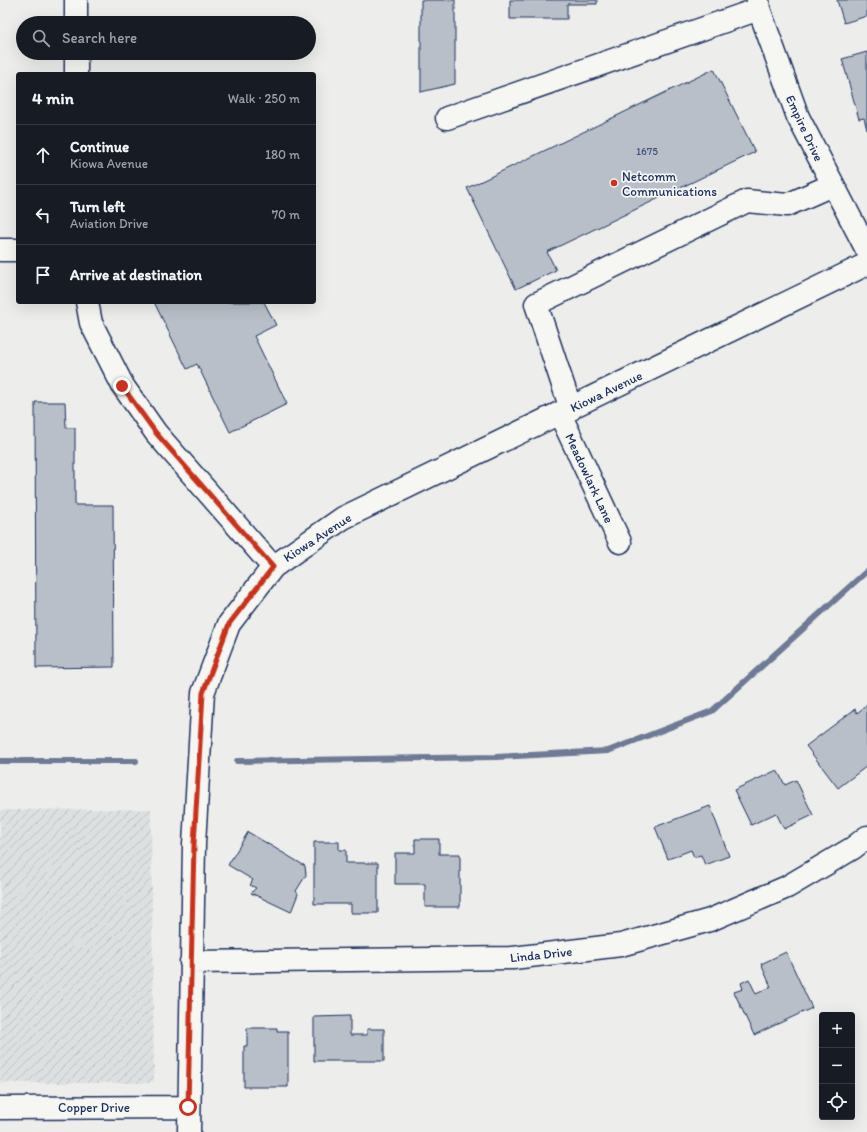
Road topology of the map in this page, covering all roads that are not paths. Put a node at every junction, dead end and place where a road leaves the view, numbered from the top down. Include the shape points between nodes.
1 (76, 0) edge
2 (759, 4) edge
3 (76, 16) edge
4 (76, 60) edge
5 (76, 72) edge
6 (447, 118) dead end
7 (832, 184) junction
8 (0, 250) edge
9 (16, 250) edge
10 (867, 250) edge
11 (867, 264) edge
12 (87, 304) edge
13 (565, 411) junction
14 (620, 542) dead end
15 (273, 567) junction
16 (867, 837) edge
17 (191, 962) junction
18 (188, 1107) junction
19 (0, 1108) edge
20 (189, 1132) edge

1 - 3 street
2 - 6 street
2 - 7 street, Empire Drive via 798,117
4 - 5 street
7 - 10 street, Empire Drive
7 - 13 street, Meadowlark Lane via 787,205 747,201 536,304
8 - 9 street
11 - 13 street, Kiowa Avenue
12 - 15 street via 91,323 122,386 156,433
13 - 14 street, Meadowlark Lane
13 - 15 street, Kiowa Avenue via 343,518
15 - 17 street, Kiowa Avenue via 229,624 203,693 194,844
16 - 17 street, Linda Drive via 853,848 787,886 717,917 621,945 514,958
17 - 18 street, Kiowa Avenue
18 - 19 street, Copper Drive
18 - 20 street, Kiowa Avenue

